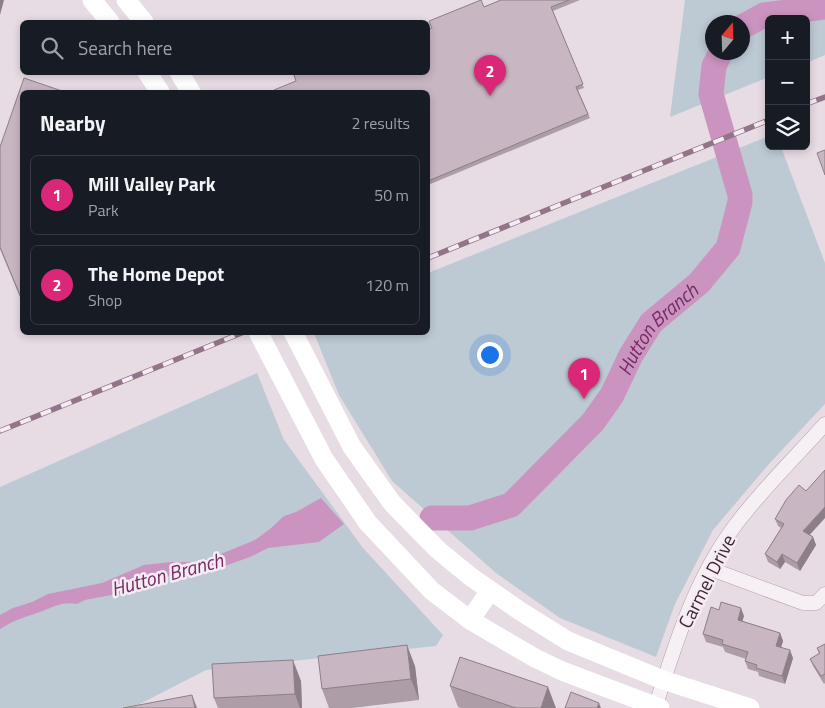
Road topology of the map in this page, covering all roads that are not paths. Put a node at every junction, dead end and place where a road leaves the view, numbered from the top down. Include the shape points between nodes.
1 (92, 0) edge
2 (126, 0) edge
3 (108, 20) edge
4 (142, 20) edge
5 (149, 75) edge
6 (180, 75) edge
7 (159, 90) edge
8 (190, 90) edge
9 (260, 335) edge
10 (295, 335) edge
11 (825, 424) edge
12 (708, 568) junction
13 (490, 591) junction
14 (825, 594) edge
15 (470, 620) junction
16 (663, 680) junction
17 (657, 708) edge
18 (750, 708) edge

1 - 3 main road
2 - 4 main road
5 - 7 main road
6 - 8 main road
9 - 15 main road via 324,459 368,523 432,591
10 - 13 main road via 352,446 392,503 438,550
11 - 12 street, Carmel Drive via 733,527
12 - 14 street via 803,603 816,603
12 - 16 street, Carmel Drive via 684,619
13 - 15 main road
13 - 16 main road via 568,641
15 - 17 main road via 562,671
16 - 17 street, Carmel Drive
16 - 18 main road

